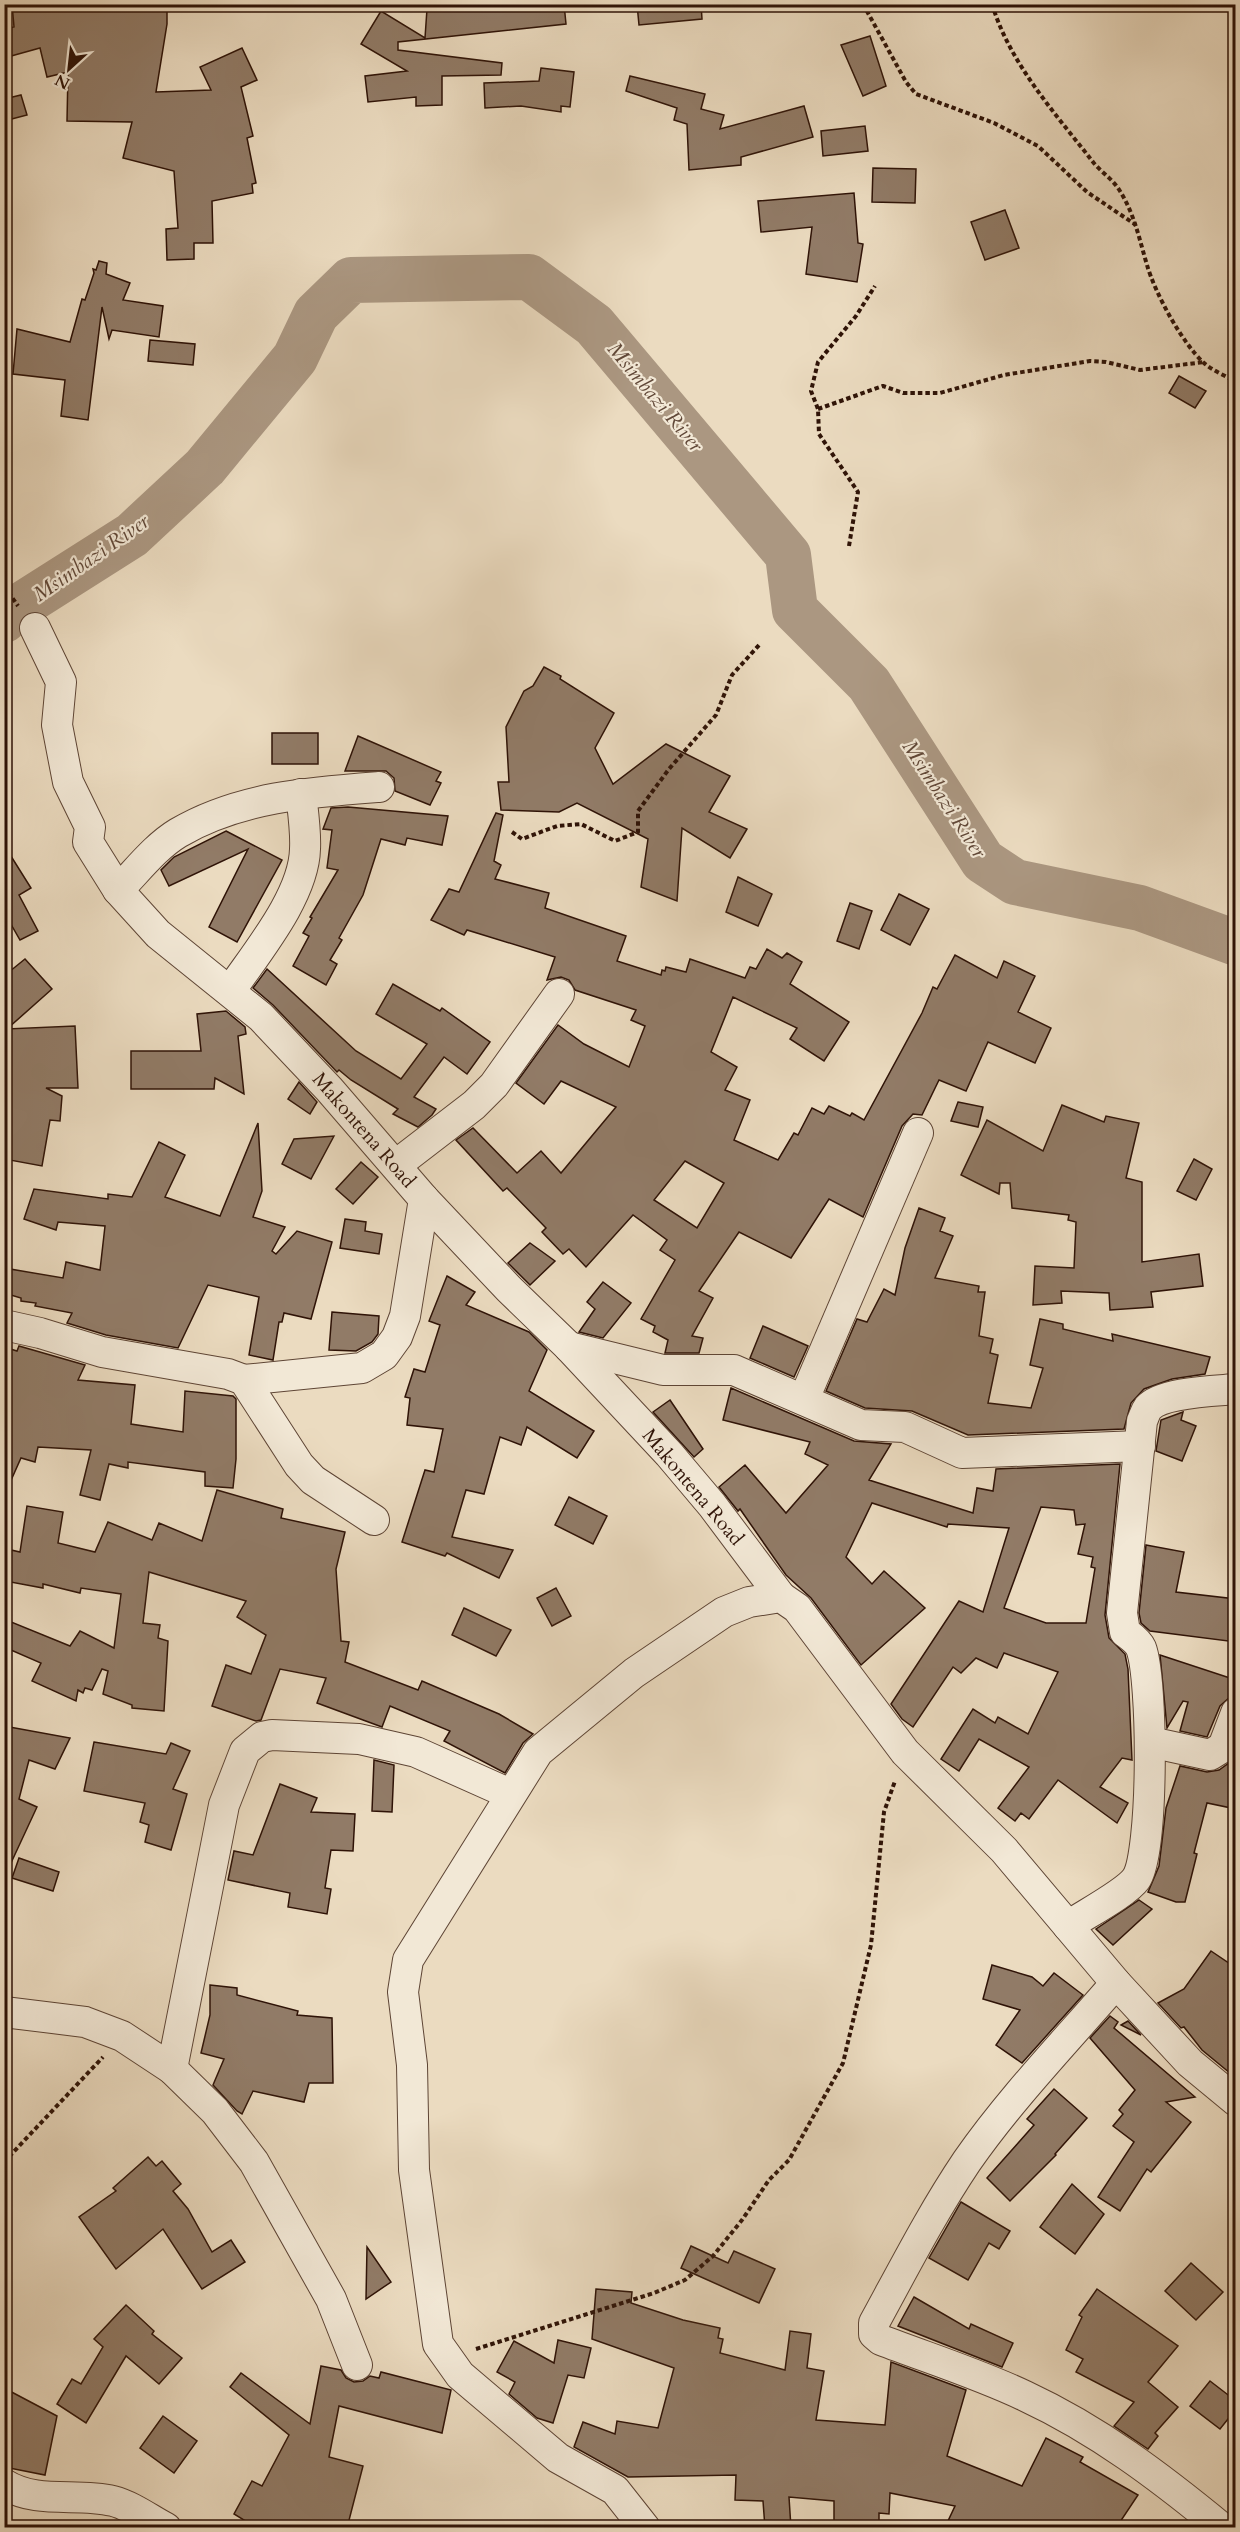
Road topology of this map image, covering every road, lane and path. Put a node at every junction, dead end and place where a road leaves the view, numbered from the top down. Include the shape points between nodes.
1 (863, 4) edge
2 (992, 4) edge
3 (1137, 226) junction
4 (875, 286) dead end
5 (1204, 363) junction
6 (1236, 382) edge
7 (818, 410) junction
8 (849, 546) dead end
9 (35, 628) dead end
10 (760, 644) dead end
11 (379, 787) dead end
12 (301, 794) junction
13 (512, 832) dead end
14 (118, 890) junction
15 (231, 990) junction
16 (559, 994) dead end
17 (918, 1133) dead end
18 (396, 1165) junction
19 (424, 1199) junction
20 (4, 1325) edge
21 (569, 1347) junction
22 (244, 1380) junction
23 (1236, 1389) edge
24 (804, 1400) junction
25 (1140, 1446) junction
26 (374, 1520) dead end
27 (781, 1597) junction
28 (1236, 1713) edge
29 (1150, 1742) junction
30 (904, 1752) junction
31 (510, 1794) junction
32 (1068, 1926) junction
33 (1116, 1983) junction
34 (4, 2012) edge
35 (122, 2036) junction
36 (172, 2069) junction
37 (1236, 2101) edge
38 (4, 2162) edge
39 (447, 2358) junction
40 (357, 2365) dead end
41 (4, 2484) edge
42 (166, 2528) edge
43 (645, 2528) edge
44 (1222, 2528) edge

1 - 3 path via 916,94 994,123 1038,146 1088,192
2 - 3 path via 1017,59 1038,92 1093,163 1117,187
3 - 5 path via 1157,291 1170,317
4 - 7 path via 818,362 811,391
5 - 6 path
5 - 7 path via 1140,370 1090,361 1004,375 940,393 903,393 883,386
7 - 8 path via 819,434 858,492
9 - 14 street, Makontena Road via 61,682 57,725 68,782 90,827 88,842
10 - 13 path via 732,675 716,715 638,811 638,832 615,841 581,824 557,826 522,839
11 - 12 street
12 - 14 street via 253,802 177,834
12 - 15 street via 305,851 300,879
14 - 15 street, Makontena Road via 158,933
15 - 18 street, Makontena Road via 314,1073
16 - 18 street via 494,1085
17 - 24 street
18 - 19 street, Makontena Road
19 - 21 street, Makontena Road
19 - 22 street via 405,1316 384,1355 362,1368
20 - 22 street via 102,1352
21 - 24 street via 663,1370 734,1370
21 - 27 street, Makontena Road via 669,1454
22 - 26 street via 299,1465 313,1480
23 - 25 street via 1184,1394 1159,1401 1149,1408 1142,1421
24 - 25 street via 861,1425 904,1427 963,1453
25 - 29 street via 1122,1613 1125,1632 1141,1646
27 - 30 street, Makontena Road via 796,1608
27 - 31 street via 749,1602 724,1612 634,1673 538,1752
28 - 29 street via 1223,1747 1210,1755
29 - 32 street via 1142,1862 1136,1879
30 - 32 street, Makontena Road via 1004,1850
30 - 39 path via 885,1812 871,1945 843,2063 789,2160 769,2180 713,2256 685,2280
31 - 36 street via 416,1752 359,1739 272,1735 254,1742 245,1751 224,1805
31 - 39 street via 408,1960 403,1992 412,2065 414,2170 438,2344
32 - 33 street, Makontena Road
33 - 37 street, Makontena Road via 1190,2063
33 - 44 street via 1029,2082 969,2159 936,2209 879,2313 874,2334 1024,2395 1074,2422 1162,2478
34 - 35 street via 85,2022
35 - 36 street
35 - 38 path
36 - 40 street via 215,2111 254,2162 332,2299
39 - 43 street via 460,2375 558,2458 615,2490
41 - 42 street via 21,2494 112,2501

